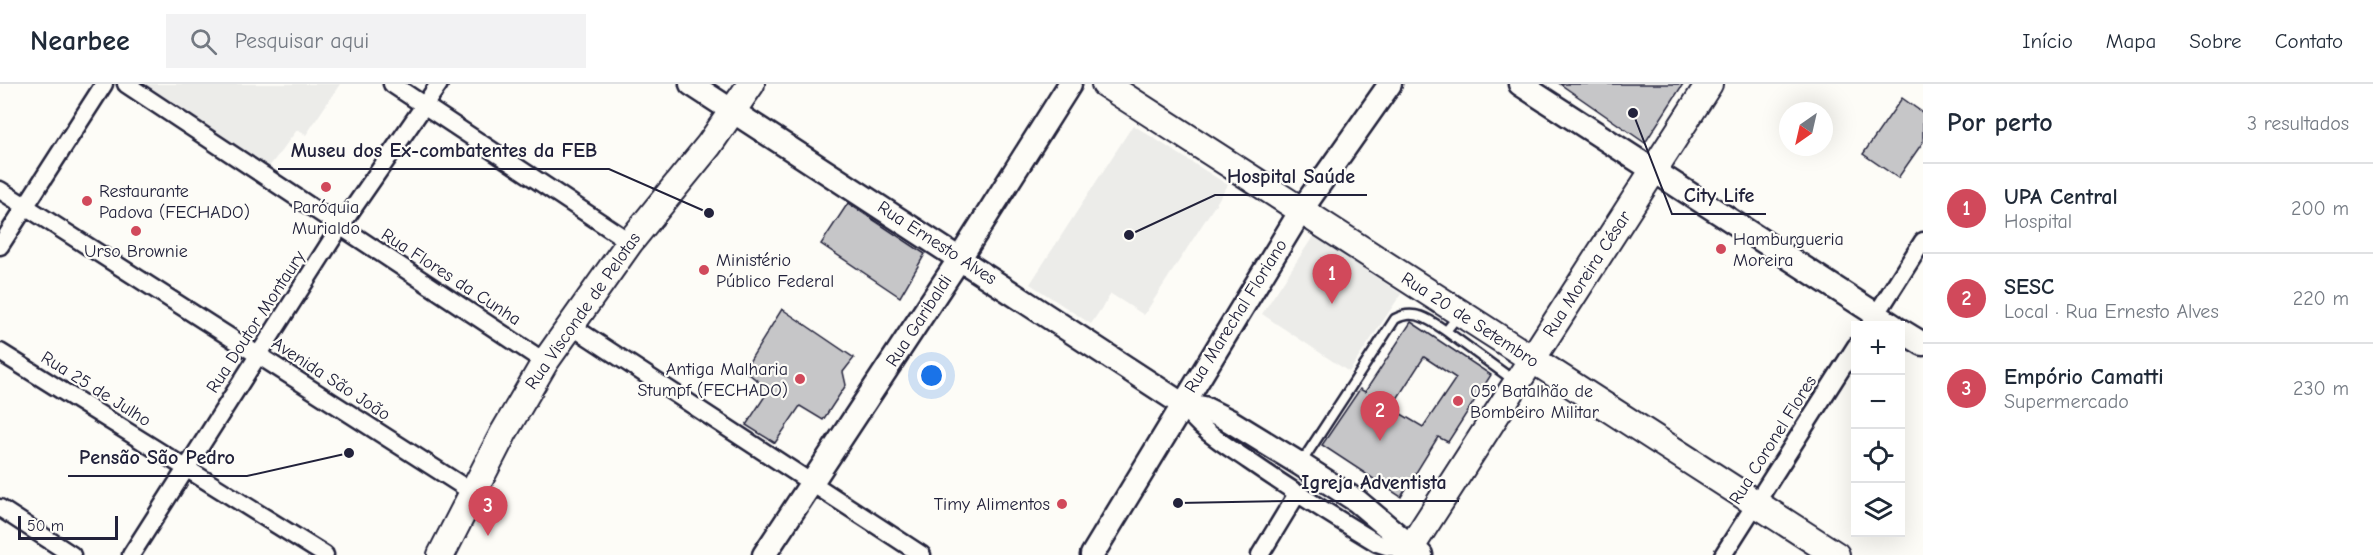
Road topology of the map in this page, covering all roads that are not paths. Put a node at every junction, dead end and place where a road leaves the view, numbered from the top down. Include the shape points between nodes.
1 (104, 84) edge
2 (126, 84) edge
3 (392, 84) edge
4 (439, 84) edge
5 (691, 84) edge
6 (751, 84) edge
7 (1070, 84) edge
8 (1105, 84) edge
9 (1390, 84) edge
10 (1520, 84) edge
11 (1709, 84) edge
12 (425, 106) junction
13 (733, 112) junction
14 (1654, 171) junction
15 (39, 183) junction
16 (0, 190) edge
17 (25, 207) junction
18 (1302, 209) junction
19 (48, 221) junction
20 (340, 227) junction
21 (1923, 241) edge
22 (630, 242) junction
23 (0, 246) edge
24 (960, 258) junction
25 (1879, 321) edge
26 (1881, 321) edge
27 (1453, 322) junction
28 (570, 325) junction
29 (1905, 333) edge
30 (1923, 344) edge
31 (0, 352) edge
32 (1851, 354) edge
33 (258, 355) junction
34 (1532, 360) junction
35 (545, 362) junction
36 (1517, 383) junction
37 (1182, 404) junction
38 (1300, 464) junction
39 (186, 468) junction
40 (813, 483) junction
41 (472, 492) junction
42 (1297, 494) junction
43 (1756, 504) junction
44 (0, 508) edge
45 (1413, 553) edge
46 (72, 555) edge
47 (131, 555) edge
48 (324, 555) edge
49 (441, 555) edge
50 (764, 555) edge
51 (922, 555) edge
52 (1092, 555) edge
53 (1260, 555) edge
54 (1723, 555) edge
55 (1836, 555) edge

1 - 15 street
2 - 20 street, Rua Flores da Cunha
3 - 12 street
4 - 12 street, Rua Doutor Montaury
5 - 13 street, Rua Ernesto Alves
6 - 13 main road, Rua Visconde de Pelotas
7 - 24 street, Rua Garibaldi
8 - 18 main road, Rua 20 de Setembro
9 - 18 street, Rua Marechal Floriano
10 - 14 street
11 - 14 main road, Rua Moreira César
12 - 20 street, Rua Doutor Montaury
12 - 22 street
13 - 22 main road, Rua Visconde de Pelotas
13 - 24 street, Rua Ernesto Alves
14 - 25 street
14 - 34 main road, Rua Moreira César
15 - 17 street
15 - 19 street
16 - 17 street, Avenida São João
17 - 19 street, Avenida São João
17 - 23 street
18 - 27 main road, Rua 20 de Setembro
18 - 37 street, Rua Marechal Floriano
19 - 33 street, Avenida São João
20 - 33 street, Rua Doutor Montaury
20 - 35 street, Rua Flores da Cunha
21 - 26 street
22 - 28 main road, Rua Visconde de Pelotas
24 - 37 street, Rua Ernesto Alves
24 - 40 street, Rua Garibaldi
27 - 34 main road, Rua 20 de Setembro
27 - 36 lane
27 - 38 lane via 1414,314 1395,319
28 - 35 main road, Rua Visconde de Pelotas
28 - 40 street
29 - 30 street
31 - 39 street, Rua 25 de Julho
32 - 43 street, Rua Coronel Flores
33 - 39 street, Rua Doutor Montaury
33 - 41 street, Avenida São João
34 - 36 main road, Rua Moreira César
34 - 43 main road, Rua 20 de Setembro
35 - 41 main road, Rua Visconde de Pelotas
36 - 45 main road, Rua Moreira César
37 - 38 street, Rua Ernesto Alves via 1204,408 1230,421
37 - 42 street, Rua Ernesto Alves via 1206,432
37 - 52 street, Rua Marechal Floriano
38 - 45 street, Rua Ernesto Alves via 1385,523
39 - 47 street, Rua Doutor Montaury
39 - 48 street, Rua 25 de Julho
40 - 50 street, Rua Garibaldi
40 - 51 street
41 - 49 main road, Rua Visconde de Pelotas
42 - 45 street, Rua Ernesto Alves via 1377,543
42 - 53 street
43 - 54 street, Rua Coronel Flores
43 - 55 main road, Rua 20 de Setembro
44 - 46 street

